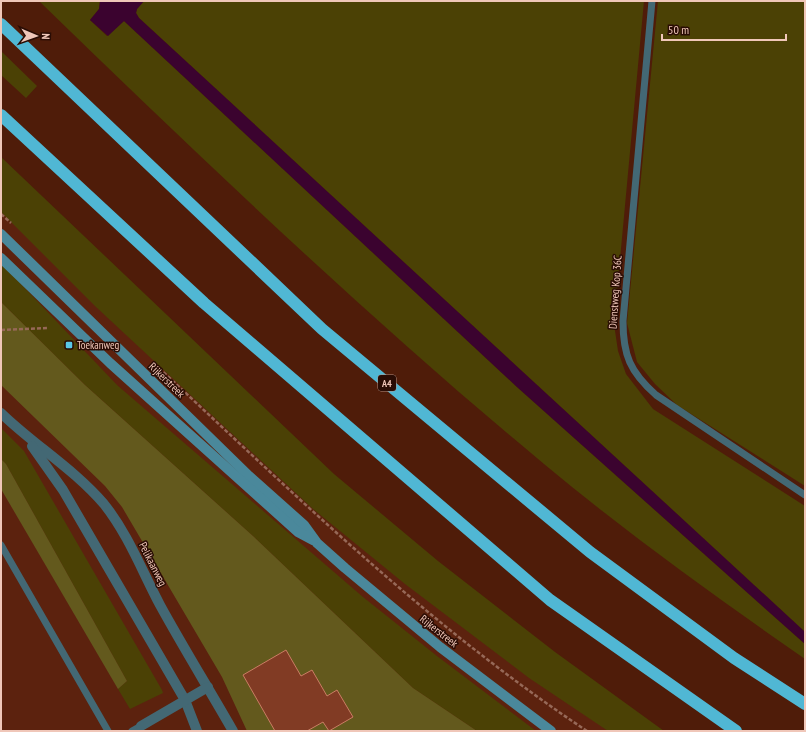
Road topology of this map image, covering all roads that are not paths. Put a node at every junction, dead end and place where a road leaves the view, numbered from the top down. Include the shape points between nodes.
1 (652, 1) edge
2 (1, 24) edge
3 (1, 115) edge
4 (1, 234) edge
5 (1, 258) edge
6 (1, 414) edge
7 (20, 432) junction
8 (805, 495) edge
9 (317, 543) junction
10 (1, 546) edge
11 (208, 687) junction
12 (185, 700) junction
13 (805, 704) edge
14 (136, 729) edge
15 (108, 731) edge
16 (197, 731) edge
17 (233, 731) edge
18 (552, 731) edge
19 (736, 731) edge

1 - 8 lane, Dienstweg Kop 36C via 622,321 625,351 641,382 656,395
2 - 13 highway, A4 via 322,328 590,552 734,658
3 - 19 highway via 204,303 550,600
4 - 9 street, Rijkerstreek via 249,476 304,525
5 - 9 street, Rijkerstreek via 110,363 298,532
6 - 7 street, Pelikaanweg
7 - 11 street, Pelikaanweg via 82,482 112,514 160,605
7 - 12 street, Pelikaanweg via 60,485
9 - 18 street, Rijkerstreek via 407,621
10 - 15 lane
11 - 12 street
11 - 17 street, Pelikaanweg
12 - 14 street
12 - 16 street, Pelikaanweg

